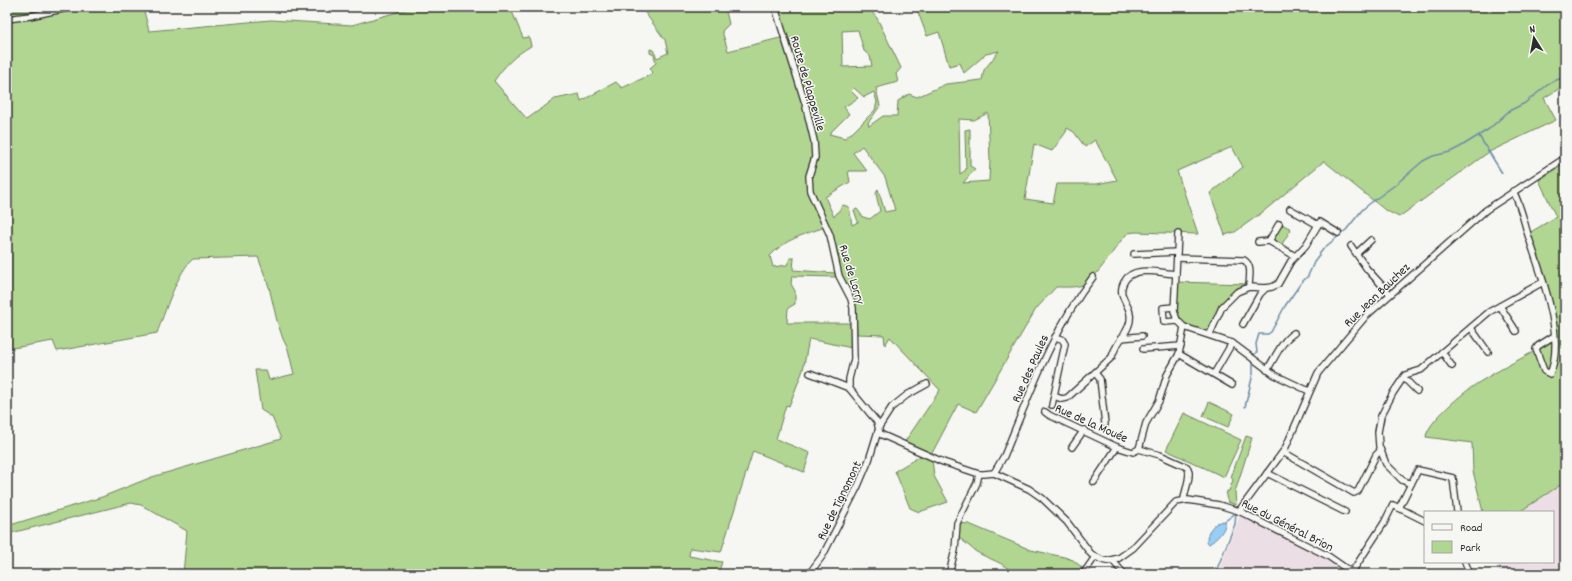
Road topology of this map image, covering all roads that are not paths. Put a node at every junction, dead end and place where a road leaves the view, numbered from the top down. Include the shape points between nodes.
1 (70, 7) edge
2 (775, 7) edge
3 (7, 19) edge
4 (1565, 158) edge
5 (812, 166) joint
6 (1513, 191) junction
7 (1290, 209) dead end
8 (1279, 224) dead end
9 (1318, 226) junction
10 (1338, 233) dead end
11 (1178, 234) dead end
12 (1371, 240) dead end
13 (1269, 241) junction
14 (1258, 242) dead end
15 (1351, 246) dead end
16 (1357, 253) junction
17 (1134, 254) dead end
18 (1177, 255) junction
19 (1294, 256) junction
20 (1176, 274) junction
21 (1093, 277) dead end
22 (1544, 282) junction
23 (1249, 287) junction
24 (1266, 288) junction
25 (1390, 294) junction
26 (1500, 306) junction
27 (1174, 307) junction
28 (1178, 321) junction
29 (1242, 324) dead end
30 (1184, 327) junction
31 (1471, 328) junction
32 (1516, 331) dead end
33 (1294, 333) dead end
34 (1210, 334) junction
35 (1142, 336) dead end
36 (1554, 336) junction
37 (1055, 337) junction
38 (1121, 338) junction
39 (1232, 343) junction
40 (1181, 346) junction
41 (1143, 349) dead end
42 (1442, 352) junction
43 (1488, 352) dead end
44 (1179, 354) junction
45 (1452, 366) dead end
46 (1267, 370) junction
47 (810, 373) dead end
48 (1095, 373) junction
49 (1214, 374) junction
50 (1404, 378) junction
51 (927, 384) dead end
52 (1232, 385) dead end
53 (849, 388) junction
54 (1309, 391) junction
55 (1417, 391) dead end
56 (1054, 396) junction
57 (1052, 405) dead end
58 (1045, 412) dead end
59 (1105, 424) dead end
60 (878, 429) junction
61 (1084, 430) junction
62 (1072, 447) dead end
63 (1117, 447) junction
64 (1139, 449) junction
65 (1380, 451) junction
66 (1283, 452) junction
67 (991, 473) junction
68 (1267, 473) junction
69 (978, 474) junction
70 (1094, 482) dead end
71 (1410, 484) junction
72 (1184, 500) junction
73 (1399, 508) junction
74 (1239, 511) junction
75 (1457, 511) edge
76 (1345, 512) dead end
77 (1424, 520) edge
78 (1095, 557) junction
79 (1113, 561) junction
80 (1465, 563) edge
81 (1353, 573) edge
82 (809, 574) edge
83 (949, 574) edge
84 (1083, 574) edge
85 (1124, 574) edge
86 (1470, 574) edge

1 - 3 street
2 - 5 street, Route de Plappeville via 814,141
4 - 6 street, Rue Jean Bauchez
5 - 53 street, Rue de Lorry via 809,176 810,191 830,235 839,276 853,308 854,359
6 - 22 street
6 - 25 street, Rue Jean Bauchez via 1486,210
7 - 9 street
8 - 13 street
9 - 10 street via 1320,222
9 - 19 street via 1306,245
11 - 18 street
12 - 16 street
13 - 14 street
13 - 19 street
15 - 16 street
16 - 25 street via 1367,269
17 - 18 street
18 - 20 street
18 - 23 street via 1244,260 1250,268
19 - 24 street via 1278,284
20 - 27 street
20 - 38 street via 1138,272 1127,277 1122,295 1131,319
21 - 37 street, Rue des Paules
22 - 26 street
22 - 36 street
23 - 24 street
23 - 34 street via 1227,300
24 - 29 street
25 - 54 street, Rue Jean Bauchez via 1350,334 1318,373
26 - 31 street
26 - 32 street
27 - 28 street
27 - 28 street via 1163,308 1164,322
28 - 30 street
30 - 34 street
30 - 40 street
31 - 42 street
31 - 43 street
33 - 46 street via 1288,336
34 - 39 street
35 - 38 street
36 - 36 street via 1555,354 1550,374 1544,371 1536,349
37 - 56 street via 1062,339 1065,344
37 - 67 street, Rue des Paules via 1004,456
38 - 48 street via 1112,357
39 - 46 street
39 - 49 street
40 - 41 street
40 - 44 street
42 - 45 street
42 - 50 street via 1421,370 1407,374
44 - 49 street
44 - 64 street via 1167,375 1159,402 1146,423
46 - 54 street
47 - 53 street
48 - 56 street via 1067,398
48 - 59 street via 1100,379
49 - 52 street
50 - 55 street
50 - 65 street via 1381,416 1378,432
51 - 60 street, Rue de Tignomont via 892,407
53 - 60 street via 874,417
54 - 66 street, Rue Jean Bauchez
56 - 57 street
58 - 61 street, Rue de la Mouée
60 - 69 street via 882,436
60 - 82 street, Rue de Tignomont via 858,486 823,555
61 - 62 street
61 - 63 street, Rue de la Mouée
63 - 64 street, Rue de la Mouée via 1133,452
63 - 70 street
64 - 72 street, Rue de la Mouée via 1189,468
65 - 66 street via 1358,491 1354,493
65 - 71 street via 1386,464 1402,480
66 - 68 street, Rue Jean Bauchez
67 - 69 street
67 - 78 street via 1029,489 1050,504
68 - 74 street, Rue Jean Bauchez
68 - 76 street
69 - 83 street via 977,483 957,523 955,550
71 - 73 street
71 - 75 street via 1418,470 1453,478
72 - 74 street, Rue du Général Brion
72 - 79 street via 1176,502 1132,548
73 - 77 street
73 - 81 street via 1393,506
74 - 81 street, Rue du Général Brion via 1322,553
78 - 79 street
78 - 84 street
79 - 85 street
80 - 86 street

